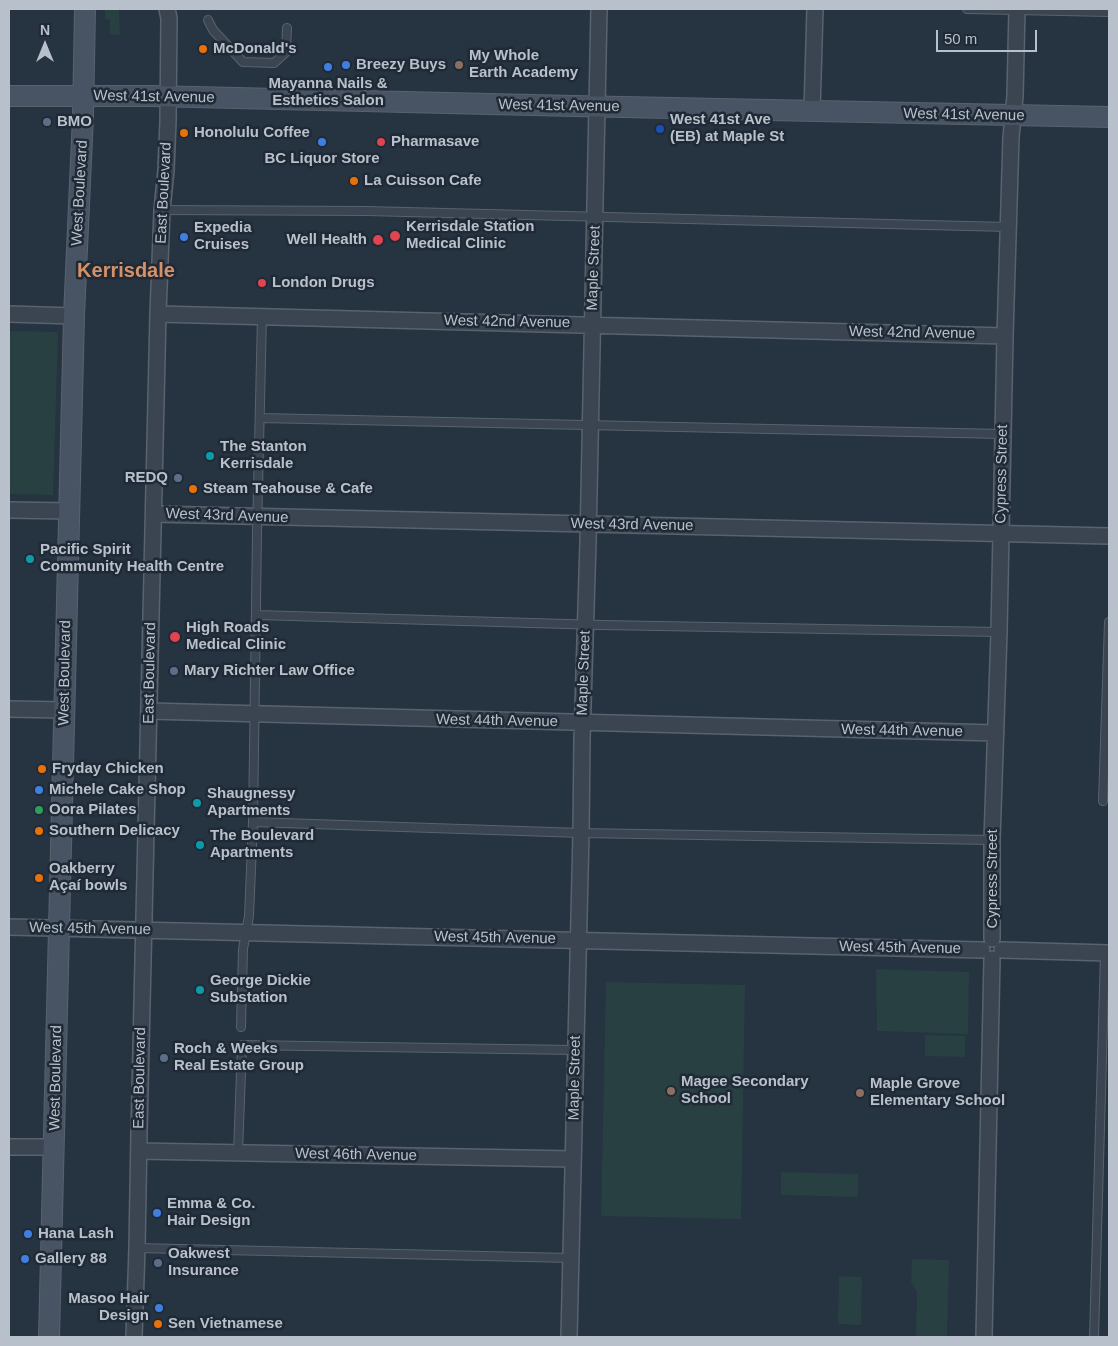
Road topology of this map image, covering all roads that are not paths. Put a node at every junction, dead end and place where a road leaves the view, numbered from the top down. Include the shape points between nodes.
1 (85, 9) edge
2 (167, 9) edge
3 (599, 9) edge
4 (815, 9) edge
5 (967, 9) edge
6 (1017, 9) edge
7 (1109, 12) edge
8 (208, 20) dead end
9 (287, 28) dead end
10 (9, 96) edge
11 (84, 96) junction
12 (168, 96) junction
13 (597, 107) junction
14 (812, 111) junction
15 (1013, 116) junction
16 (1109, 117) edge
17 (162, 210) junction
18 (595, 217) junction
19 (1008, 227) junction
20 (9, 314) edge
21 (158, 314) junction
22 (74, 316) junction
23 (262, 316) junction
24 (592, 325) junction
25 (1005, 336) junction
26 (260, 418) junction
27 (590, 425) junction
28 (1003, 434) junction
29 (9, 510) edge
30 (69, 511) junction
31 (154, 514) junction
32 (258, 517) junction
33 (588, 524) junction
34 (1001, 534) junction
35 (1109, 536) edge
36 (257, 614) junction
37 (1109, 622) edge
38 (586, 624) junction
39 (999, 632) junction
40 (9, 709) edge
41 (64, 710) junction
42 (149, 711) junction
43 (254, 715) junction
44 (582, 723) junction
45 (996, 733) junction
46 (1103, 801) dead end
47 (253, 822) junction
48 (581, 833) junction
49 (992, 840) junction
50 (9, 927) edge
51 (60, 928) junction
52 (144, 930) junction
53 (246, 932) junction
54 (578, 940) junction
55 (992, 950) junction
56 (1107, 953) edge
57 (241, 1027) dead end
58 (575, 1050) junction
59 (9, 1147) edge
60 (54, 1147) junction
61 (139, 1151) junction
62 (238, 1153) junction
63 (573, 1159) junction
64 (138, 1248) junction
65 (570, 1258) junction
66 (49, 1337) edge
67 (134, 1337) edge
68 (569, 1337) edge
69 (984, 1337) edge
70 (1094, 1337) edge

1 - 11 street, West Boulevard
2 - 12 street, East Boulevard
3 - 13 street, Maple Street
4 - 14 street
5 - 6 lane
6 - 7 lane
6 - 15 street, Cypress Street
8 - 9 lane via 243,62 274,63 286,52
10 - 11 street, West 41st Avenue
11 - 12 street, West 41st Avenue
11 - 22 street, West Boulevard
12 - 13 street, West 41st Avenue
12 - 17 street, East Boulevard
13 - 14 street, West 41st Avenue
13 - 18 street, Maple Street
14 - 15 street, West 41st Avenue
15 - 16 street, West 41st Avenue
15 - 19 street, Cypress Street
17 - 18 lane
17 - 21 street, East Boulevard
18 - 19 lane
18 - 24 street, Maple Street
19 - 25 street, Cypress Street
20 - 22 street
21 - 23 street, West 42nd Avenue
21 - 31 street, East Boulevard
22 - 30 street, West Boulevard
23 - 24 street, West 42nd Avenue
23 - 26 lane
24 - 25 street, West 42nd Avenue
24 - 27 street, Maple Street
25 - 28 street, Cypress Street
26 - 27 lane
26 - 32 lane
27 - 28 lane
27 - 33 street, Maple Street
28 - 34 street, Cypress Street
29 - 30 street
30 - 41 street, West Boulevard
31 - 32 street, West 43rd Avenue
31 - 42 street, East Boulevard
32 - 33 street, West 43rd Avenue
32 - 36 lane
33 - 34 street, West 43rd Avenue
33 - 38 street, Maple Street
34 - 35 street, West 43rd Avenue
34 - 39 street, Cypress Street
36 - 38 lane
36 - 43 lane
37 - 46 lane
38 - 39 lane
38 - 44 street, Maple Street
39 - 45 street, Cypress Street
40 - 41 street
41 - 51 street, West Boulevard
42 - 43 street, West 44th Avenue
42 - 52 street, East Boulevard
43 - 44 street, West 44th Avenue
43 - 47 lane
44 - 45 street, West 44th Avenue
44 - 48 street, Maple Street
45 - 49 street, Cypress Street
47 - 48 lane
47 - 53 lane via 250,916
48 - 49 lane
48 - 54 street, Maple Street
49 - 55 street, Cypress Street
50 - 51 street, West 45th Avenue
51 - 52 street, West 45th Avenue
51 - 60 street, West Boulevard
52 - 53 street, West 45th Avenue
52 - 61 street, East Boulevard
53 - 54 street, West 45th Avenue
53 - 57 lane
54 - 55 street, West 45th Avenue
54 - 58 street, Maple Street
55 - 56 street, West 45th Avenue
55 - 69 street, Cypress Street
56 - 70 lane
58 - 62 lane via 242,1045
58 - 63 street, Maple Street
59 - 60 street
60 - 66 street, West Boulevard
61 - 62 street, West 46th Avenue
61 - 64 street, East Boulevard
62 - 63 street, West 46th Avenue
63 - 65 street, Maple Street
64 - 65 lane
64 - 67 street, East Boulevard
65 - 68 street, Maple Street

